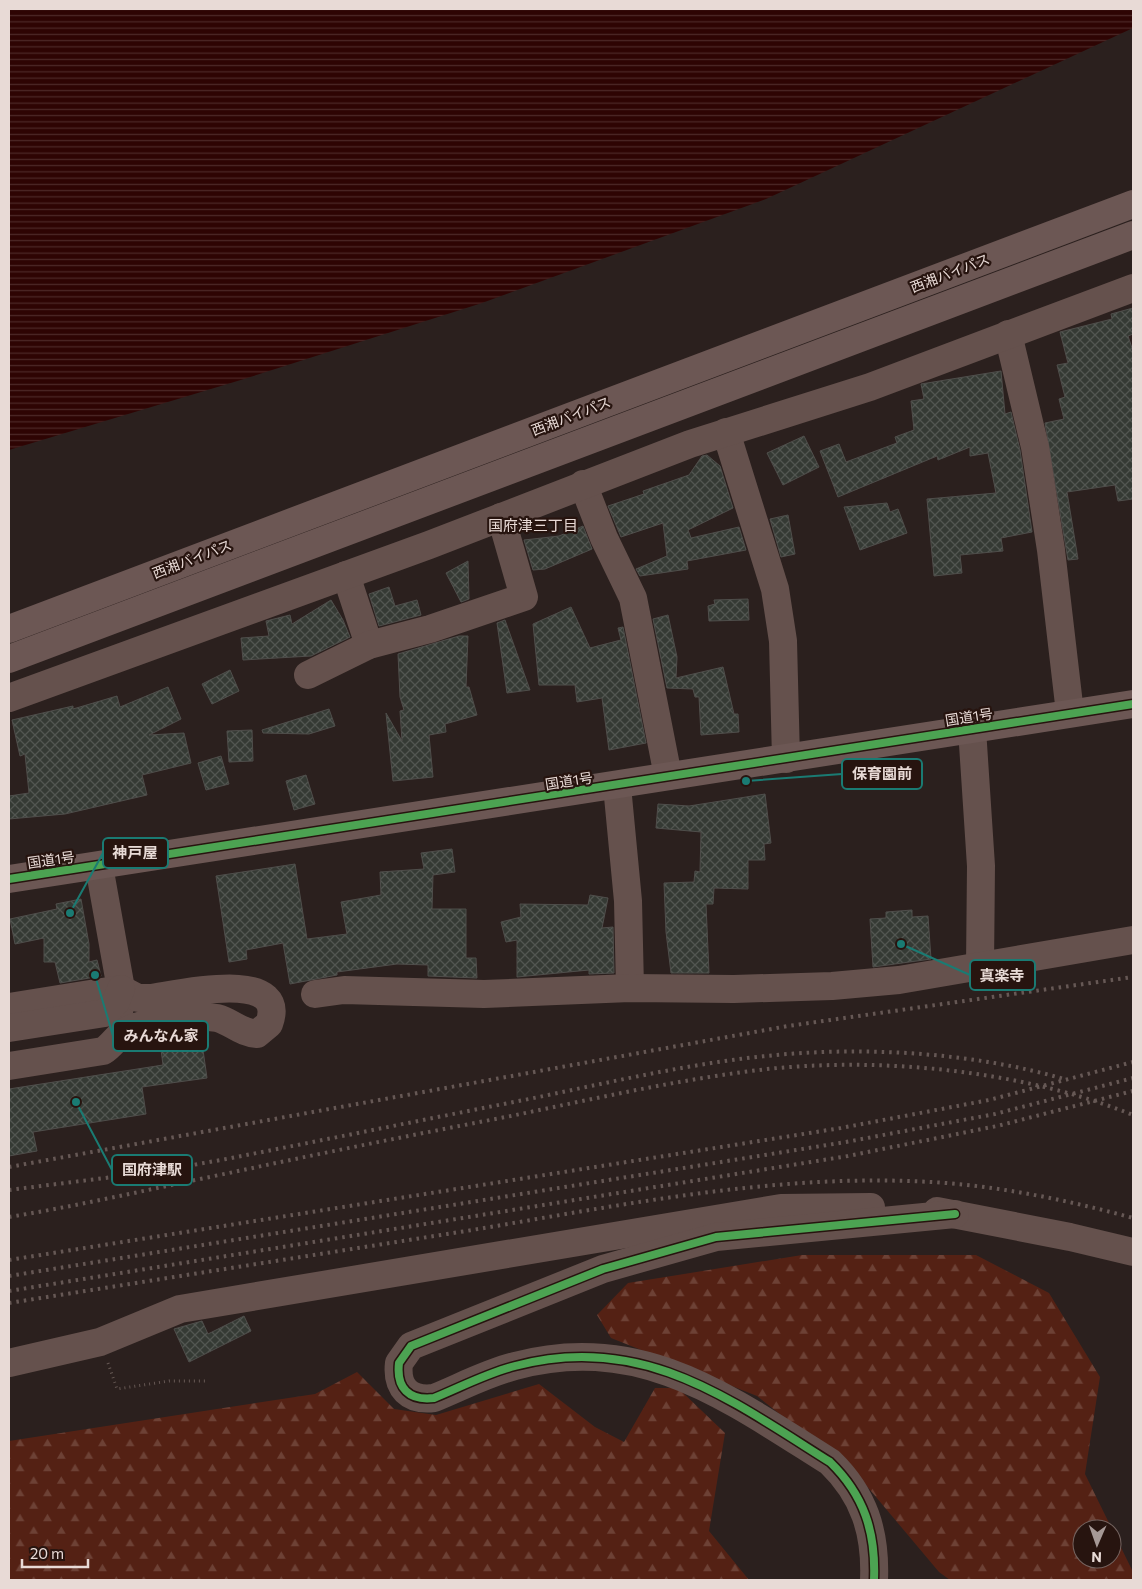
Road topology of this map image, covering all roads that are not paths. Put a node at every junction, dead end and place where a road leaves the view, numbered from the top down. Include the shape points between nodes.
1 (1133, 204) edge
2 (1133, 235) edge
3 (1133, 288) edge
4 (1008, 334) junction
5 (726, 432) junction
6 (583, 484) junction
7 (501, 517) junction
8 (346, 575) junction
9 (9, 629) edge
10 (369, 645) junction
11 (9, 659) edge
12 (308, 675) dead end
13 (9, 698) edge
14 (1133, 704) edge
15 (1070, 713) junction
16 (972, 729) junction
17 (786, 759) junction
18 (668, 776) junction
19 (617, 786) junction
20 (99, 866) junction
21 (9, 878) edge
22 (1133, 940) edge
23 (980, 966) junction
24 (630, 988) junction
25 (121, 989) junction
26 (315, 994) dead end
27 (9, 1007) edge
28 (9, 1028) edge
29 (9, 1054) edge
30 (9, 1066) edge
31 (955, 1214) junction
32 (1133, 1252) edge
33 (9, 1363) edge
34 (874, 1580) edge

1 - 9 highway, 西湘バイパス
2 - 11 highway, 西湘バイパス
3 - 4 street
4 - 5 street via 870,386
4 - 15 street via 1035,447
5 - 6 street
5 - 17 street via 775,589 782,641
6 - 7 street
6 - 18 street via 633,598
7 - 8 street
7 - 10 street via 524,597 430,629
8 - 10 street
8 - 13 street
10 - 12 street
14 - 15 highway, 国道1号
15 - 16 highway, 国道1号
16 - 17 highway, 国道1号
16 - 23 street via 981,866
17 - 18 highway, 国道1号
18 - 19 highway, 国道1号
19 - 20 highway, 国道1号
19 - 24 street via 628,901
20 - 21 highway, 国道1号
20 - 25 street
22 - 23 street
23 - 24 street via 899,980 832,986
24 - 26 street via 484,994 344,990
25 - 27 street
25 - 28 street via 112,1008 105,1013
25 - 29 street via 119,1018 104,1037
25 - 30 street via 138,998 150,998 238,987 266,997 272,1016 269,1024 256,1034 241,1031 224,1020 204,1017 146,1023 123,1032 103,1051
31 - 32 street
31 - 33 street via 908,1207 781,1208 180,1309 100,1342
31 - 34 street via 716,1237 603,1269 411,1346 399,1363 401,1387 407,1394 424,1399 434,1398 513,1366 570,1357 623,1359 695,1381 830,1462 847,1479 869,1521

